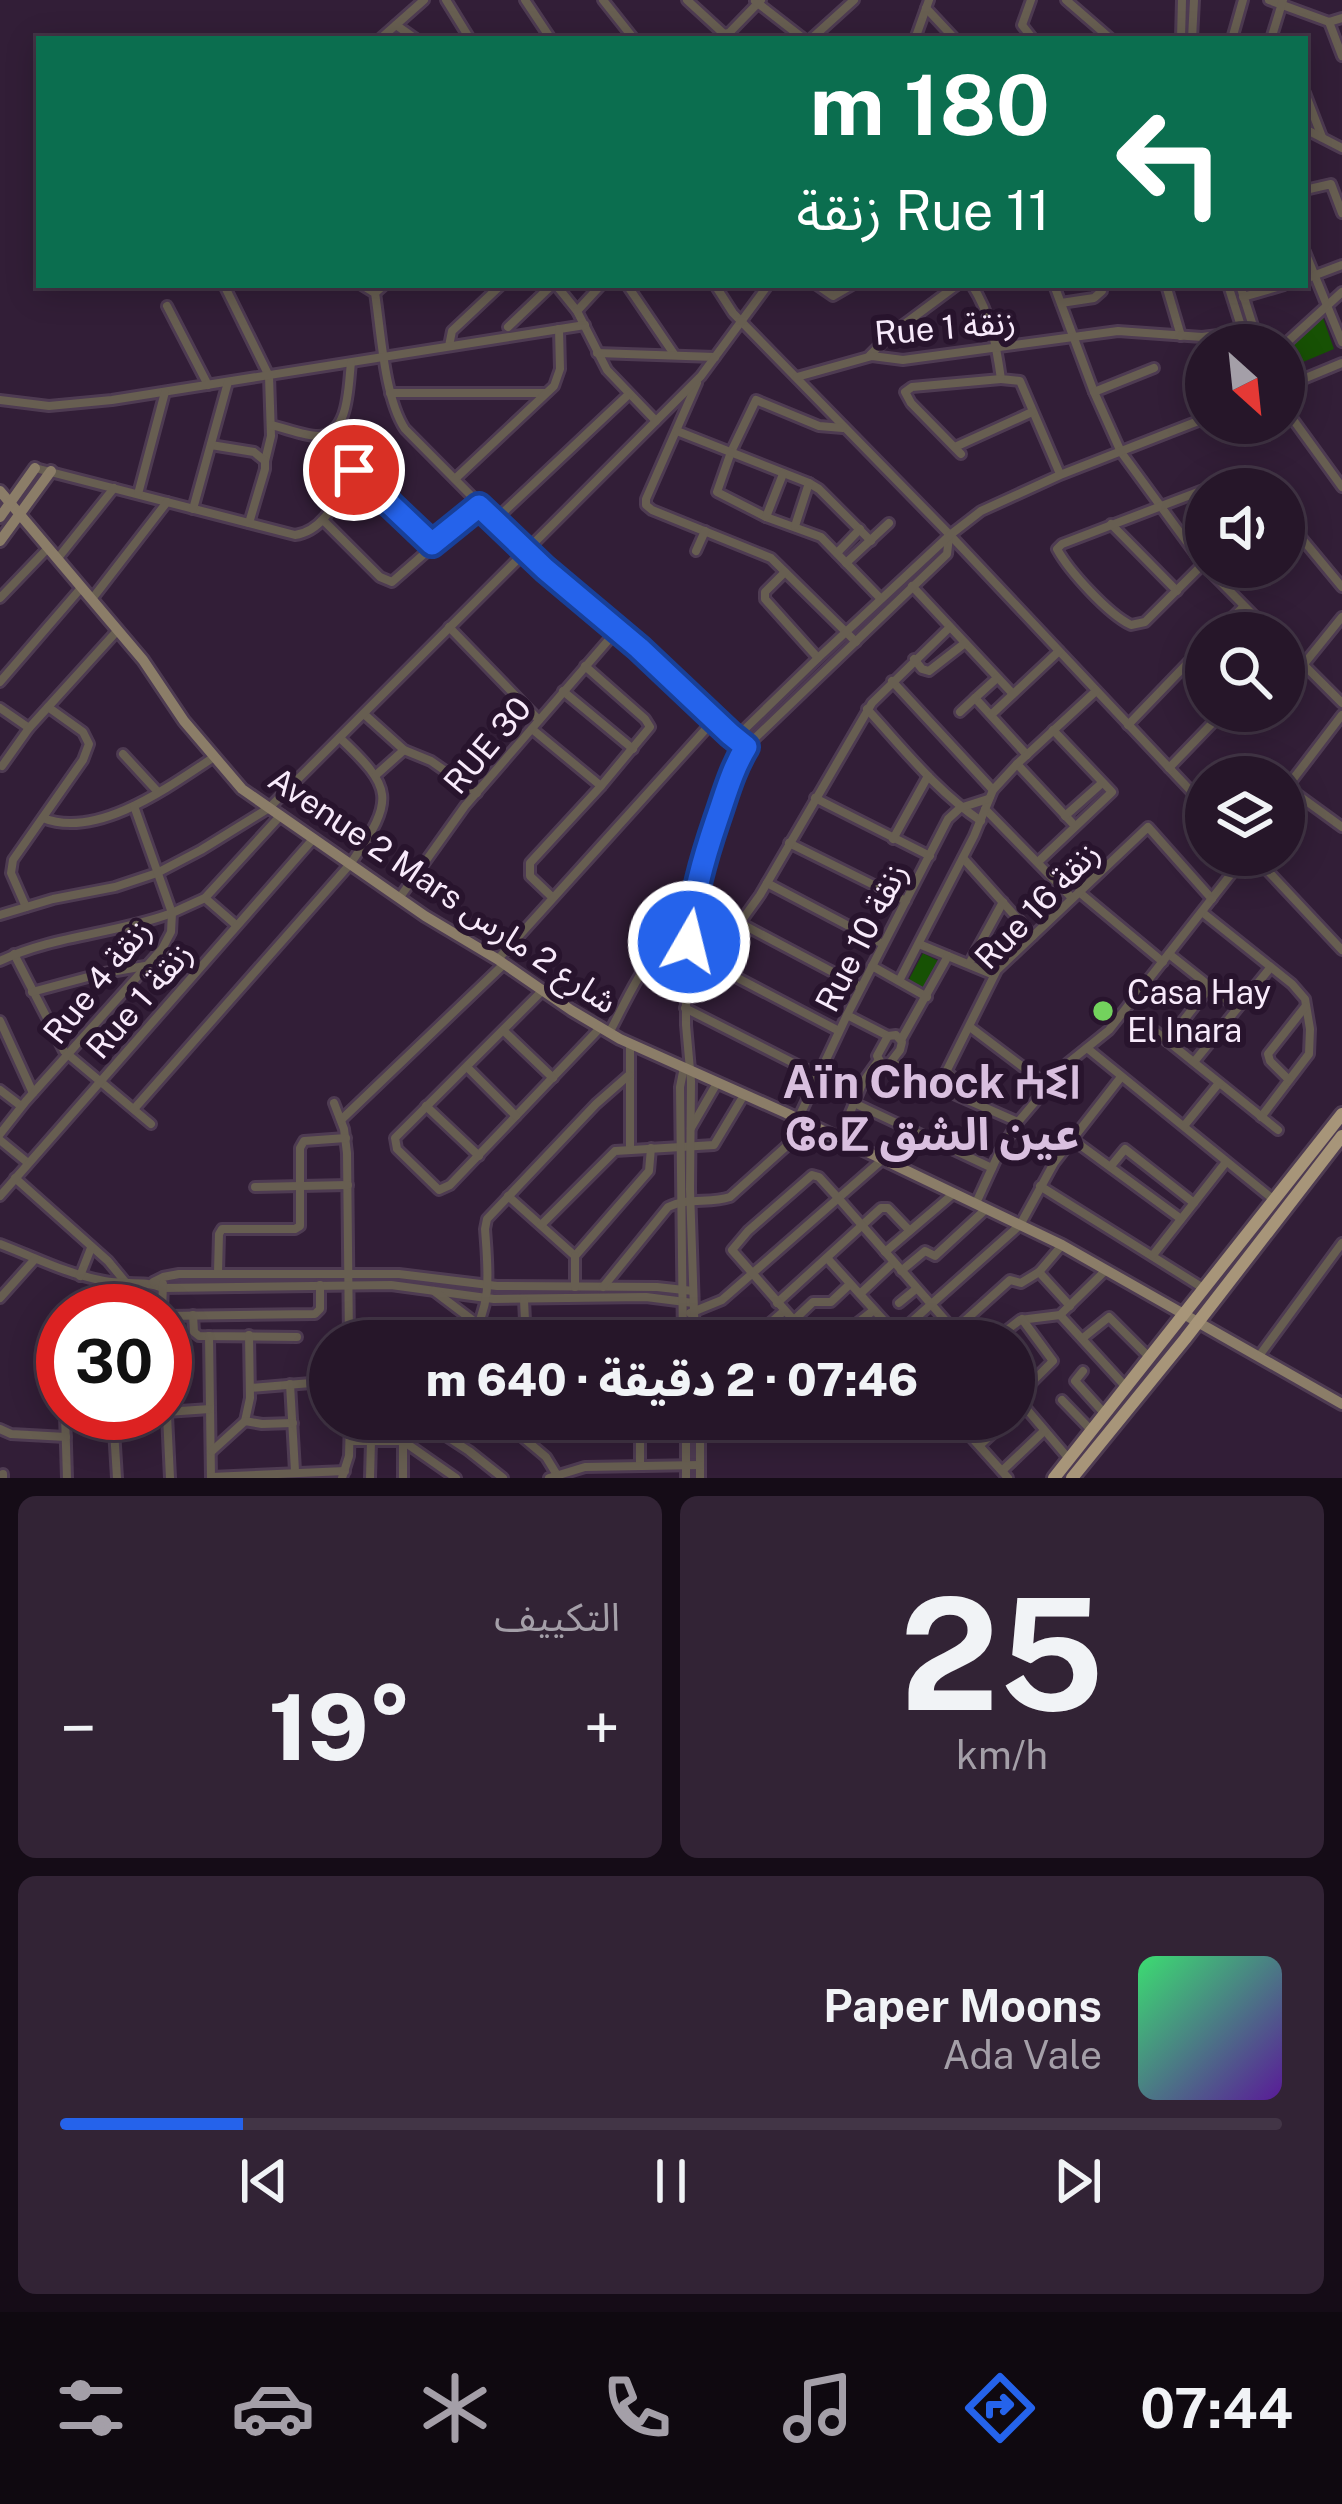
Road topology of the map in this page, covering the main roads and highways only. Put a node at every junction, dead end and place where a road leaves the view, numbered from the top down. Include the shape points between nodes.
1 (1342, 1114) edge
2 (1342, 1136) edge
3 (1054, 1478) edge
4 (1072, 1478) edge

1 - 3 main road
2 - 4 main road

